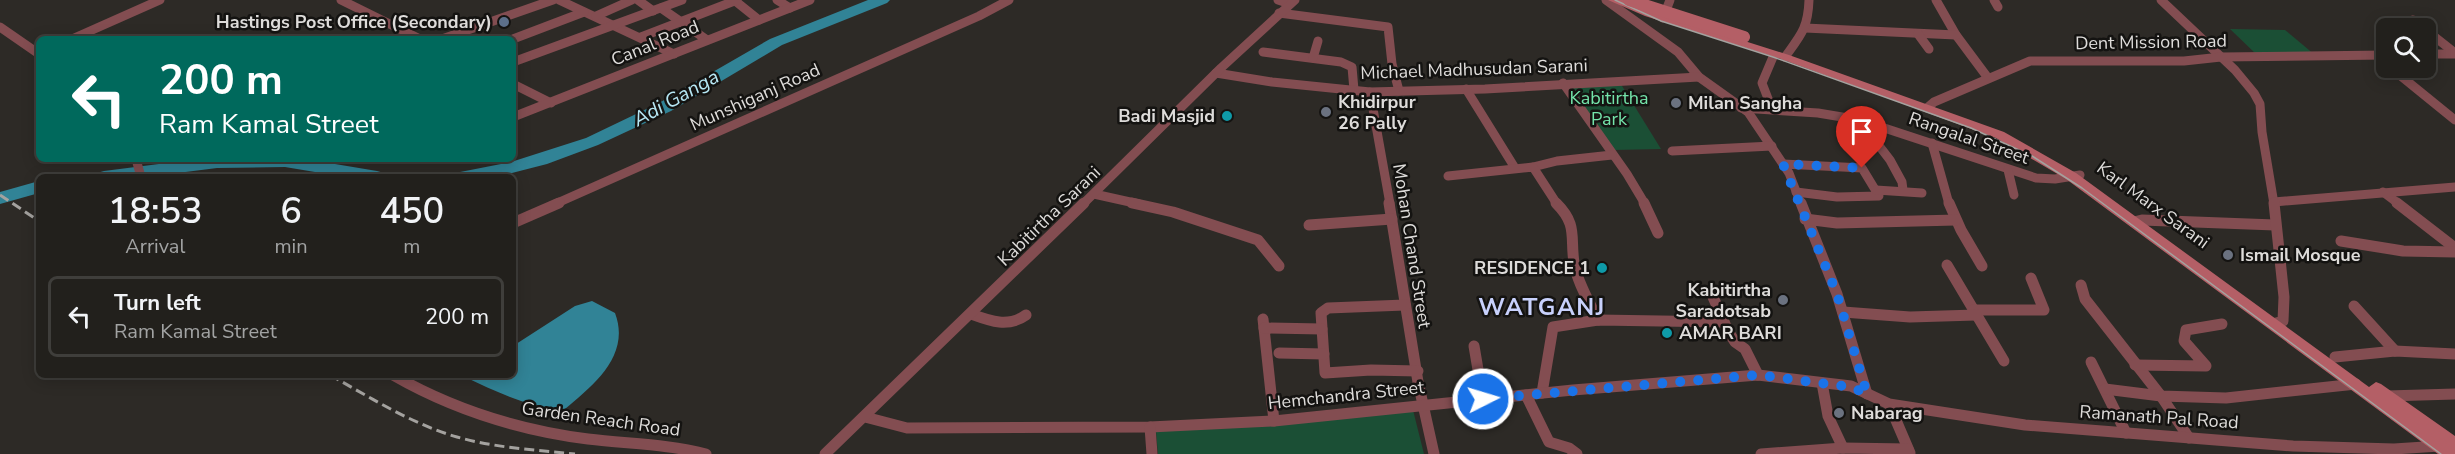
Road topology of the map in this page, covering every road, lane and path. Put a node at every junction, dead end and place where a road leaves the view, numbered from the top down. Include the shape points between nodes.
1 (160, 0) edge
2 (341, 0) edge
3 (553, 0) edge
4 (559, 0) edge
5 (633, 0) edge
6 (638, 0) edge
7 (682, 0) edge
8 (736, 0) edge
9 (777, 0) edge
10 (810, 0) edge
11 (1009, 0) edge
12 (1278, 0) edge
13 (1606, 0) edge
14 (1613, 0) edge
15 (1629, 0) edge
16 (1670, 0) edge
17 (1809, 0) edge
18 (1936, 0) edge
19 (2161, 0) edge
20 (1292, 2) edge
21 (790, 8) junction
22 (657, 10) junction
23 (584, 12) junction
24 (1279, 13) junction
25 (596, 16) junction
26 (1663, 18) junction
27 (759, 20) junction
28 (682, 21) junction
29 (616, 25) junction
30 (0, 27) edge
31 (1805, 27) junction
32 (1918, 34) junction
33 (1956, 35) junction
34 (79, 36) edge
35 (413, 36) edge
36 (451, 36) edge
37 (641, 37) junction
38 (516, 38) edge
39 (2436, 38) edge
40 (707, 40) junction
41 (1318, 41) dead end
42 (1929, 49) dead end
43 (36, 52) edge
44 (1263, 52) dead end
45 (2455, 53) edge
46 (674, 54) junction
47 (2436, 54) edge
48 (2376, 55) edge
49 (1782, 56) junction
50 (2221, 57) junction
51 (1313, 58) junction
52 (516, 61) edge
53 (1216, 73) junction
54 (1699, 77) junction
55 (1988, 78) junction
56 (2403, 78) edge
57 (1563, 83) junction
58 (516, 85) edge
59 (1466, 89) junction
60 (1354, 90) junction
61 (1399, 91) junction
62 (1370, 92) junction
63 (552, 103) junction
64 (1931, 105) junction
65 (1741, 108) junction
66 (1772, 109) junction
67 (516, 116) edge
68 (1860, 120) junction
69 (2455, 120) edge
70 (1932, 143) junction
71 (1772, 146) junction
72 (1672, 151) dead end
73 (1612, 155) junction
74 (1783, 164) junction
75 (1515, 168) junction
76 (1533, 168) junction
77 (2008, 170) junction
78 (1448, 176) dead end
79 (2075, 176) junction
80 (2455, 187) edge
81 (1876, 190) junction
82 (1903, 190) junction
83 (1796, 192) junction
84 (2383, 192) junction
85 (1922, 193) dead end
86 (1094, 194) junction
87 (2014, 195) dead end
88 (2274, 202) junction
89 (1392, 219) junction
90 (1805, 219) junction
91 (1956, 220) junction
92 (2138, 221) junction
93 (516, 222) edge
94 (1309, 225) dead end
95 (2275, 225) junction
96 (1658, 233) dead end
97 (2341, 241) dead end
98 (2455, 250) edge
99 (1947, 264) dead end
100 (1279, 266) dead end
101 (1982, 266) dead end
102 (2031, 278) dead end
103 (2081, 285) dead end
104 (1713, 297) dead end
105 (1405, 305) junction
106 (2354, 306) dead end
107 (1843, 312) junction
108 (1974, 313) junction
109 (971, 314) junction
110 (1026, 315) dead end
111 (1598, 320) junction
112 (1724, 322) junction
113 (2278, 323) junction
114 (2222, 324) dead end
115 (1322, 329) junction
116 (1474, 345) dead end
117 (2395, 351) junction
118 (1279, 353) dead end
119 (1324, 354) junction
120 (2455, 354) edge
121 (2334, 357) junction
122 (2004, 361) dead end
123 (2091, 362) dead end
124 (2135, 365) junction
125 (1418, 371) junction
126 (1758, 375) junction
127 (398, 378) edge
128 (1822, 383) junction
129 (2356, 384) junction
130 (2105, 389) junction
131 (1542, 393) junction
132 (1865, 393) junction
133 (2455, 394) edge
134 (1526, 395) junction
135 (2161, 396) junction
136 (2387, 396) junction
137 (1483, 399) junction
138 (1889, 404) junction
139 (1421, 406) junction
140 (865, 417) junction
141 (1274, 421) junction
142 (1150, 427) junction
143 (2126, 433) junction
144 (2189, 438) junction
145 (2450, 447) edge
146 (1843, 448) junction
147 (1909, 452) edge
148 (706, 454) edge
149 (825, 454) edge
150 (1152, 454) edge
151 (1434, 454) edge
152 (1577, 454) edge
153 (1761, 454) edge

1 - 34 street
2 - 35 street
3 - 36 street
4 - 23 street
5 - 25 street
6 - 22 street
7 - 22 street
8 - 27 street
8 - 28 street
9 - 21 street
10 - 21 street, Canal Road
11 - 93 street, Munshiganj Road
12 - 20 street
13 - 54 street via 1678,52
14 - 26 main road
15 - 49 main road, bridge via 1744,37
16 - 26 street
17 - 31 street
18 - 33 street
19 - 50 street
20 - 24 street, Kabitirtha Sarani
21 - 27 street, Canal Road
22 - 28 street
22 - 29 street
23 - 25 street
23 - 38 street
24 - 53 street, Kabitirtha Sarani
24 - 61 street via 1388,27
25 - 29 street
26 - 49 main road
27 - 40 street, Canal Road
28 - 37 street
28 - 40 street
29 - 37 street
29 - 52 street
30 - 43 street
31 - 32 street
31 - 49 street
32 - 33 street
32 - 42 street
33 - 55 street
37 - 46 street
39 - 45 street
40 - 46 street, Canal Road
41 - 51 street
44 - 51 street
45 - 47 street
46 - 63 street, Canal Road
48 - 50 street, Dent Mission Road
49 - 64 main road
49 - 66 street via 1762,83
50 - 55 street, Dent Mission Road via 2184,61 2030,61
50 - 88 street via 2260,104
51 - 60 street via 1352,67
53 - 60 street, Michael Madhusudan Sarani
53 - 86 street, Kabitirtha Sarani
54 - 57 street, Michael Madhusudan Sarani
54 - 65 street
55 - 64 street, Dent Mission Road
56 - 69 street
57 - 59 street, Michael Madhusudan Sarani
57 - 73 street
58 - 63 street
59 - 61 street, Michael Madhusudan Sarani
59 - 75 street
60 - 62 street, Michael Madhusudan Sarani
61 - 62 street, Michael Madhusudan Sarani
62 - 89 street, Mohan Chand Street
63 - 67 street, Canal Road
64 - 79 main road via 1966,118
65 - 66 street, Rangalal Street
65 - 71 street
66 - 68 street, Rangalal Street
68 - 70 street, Rangalal Street
68 - 82 street via 1865,135 1890,160
70 - 77 street, Rangalal Street
70 - 91 street
71 - 72 street
71 - 74 street
73 - 76 street via 1557,161
73 - 96 street via 1648,206
74 - 81 street via 1862,168
74 - 83 street
75 - 76 street
75 - 78 street
76 - 111 street via 1573,228 1574,266
77 - 79 street, Rangalal Street via 2036,178
77 - 87 street
79 - 92 main road
80 - 84 street
81 - 82 street
81 - 83 street via 1879,196 1856,199
82 - 85 street
83 - 90 street
84 - 88 street
84 - 98 street via 2430,231 2450,241
86 - 100 street via 1238,232 1258,240
86 - 109 street, Kabitirtha Sarani
88 - 95 street
89 - 94 street
89 - 105 street, Mohan Chand Street
90 - 91 street
90 - 107 street
91 - 101 street
92 - 95 street
92 - 113 main road
95 - 113 street via 2284,297
97 - 98 street via 2403,250
99 - 108 street
102 - 108 street via 2044,310
103 - 124 street via 2085,299
104 - 112 street
105 - 115 street via 1328,308 1321,313
105 - 125 street, Mohan Chand Street
106 - 117 street
107 - 108 street via 1910,317
107 - 132 street
108 - 122 street
109 - 110 street via 1008,324 1019,322
109 - 140 street, Kabitirtha Sarani
111 - 112 street
111 - 131 street via 1552,327
112 - 126 street via 1735,342 1745,349
113 - 121 main road
113 - 129 main road
114 - 124 street via 2186,330 2184,341 2206,366
115 - 119 street
115 - 141 street via 1264,323
116 - 137 street
117 - 120 street
117 - 121 street
118 - 119 street
119 - 125 street via 1325,374
121 - 136 main road
123 - 130 street
124 - 135 street
125 - 139 street, Mohan Chand Street
126 - 128 street, Hemchandra Street
126 - 131 street, Hemchandra Street
127 - 148 street, Garden Reach Road via 476,416 538,433 669,445
128 - 132 street, Hemchandra Street
128 - 146 street via 1828,416
129 - 135 street via 2226,398
129 - 145 main road
130 - 135 street
130 - 143 street
131 - 134 street, Hemchandra Street
132 - 138 street, Ramanath Pal Road
133 - 136 street
134 - 137 street, Hemchandra Street
134 - 152 street via 1549,442
135 - 144 street
136 - 145 main road
137 - 139 street, Hemchandra Street
138 - 143 street, Ramanath Pal Road via 2025,425
138 - 147 street
139 - 141 street, Hemchandra Street
139 - 151 street, Mohan Chand Street
140 - 142 street, Hemchandra Street via 907,428
140 - 149 street, Kabitirtha Sarani
141 - 142 street, Hemchandra Street
142 - 150 street
143 - 144 street, Ramanath Pal Road
144 - 145 street, Ramanath Pal Road via 2293,446
146 - 147 street
146 - 153 street

